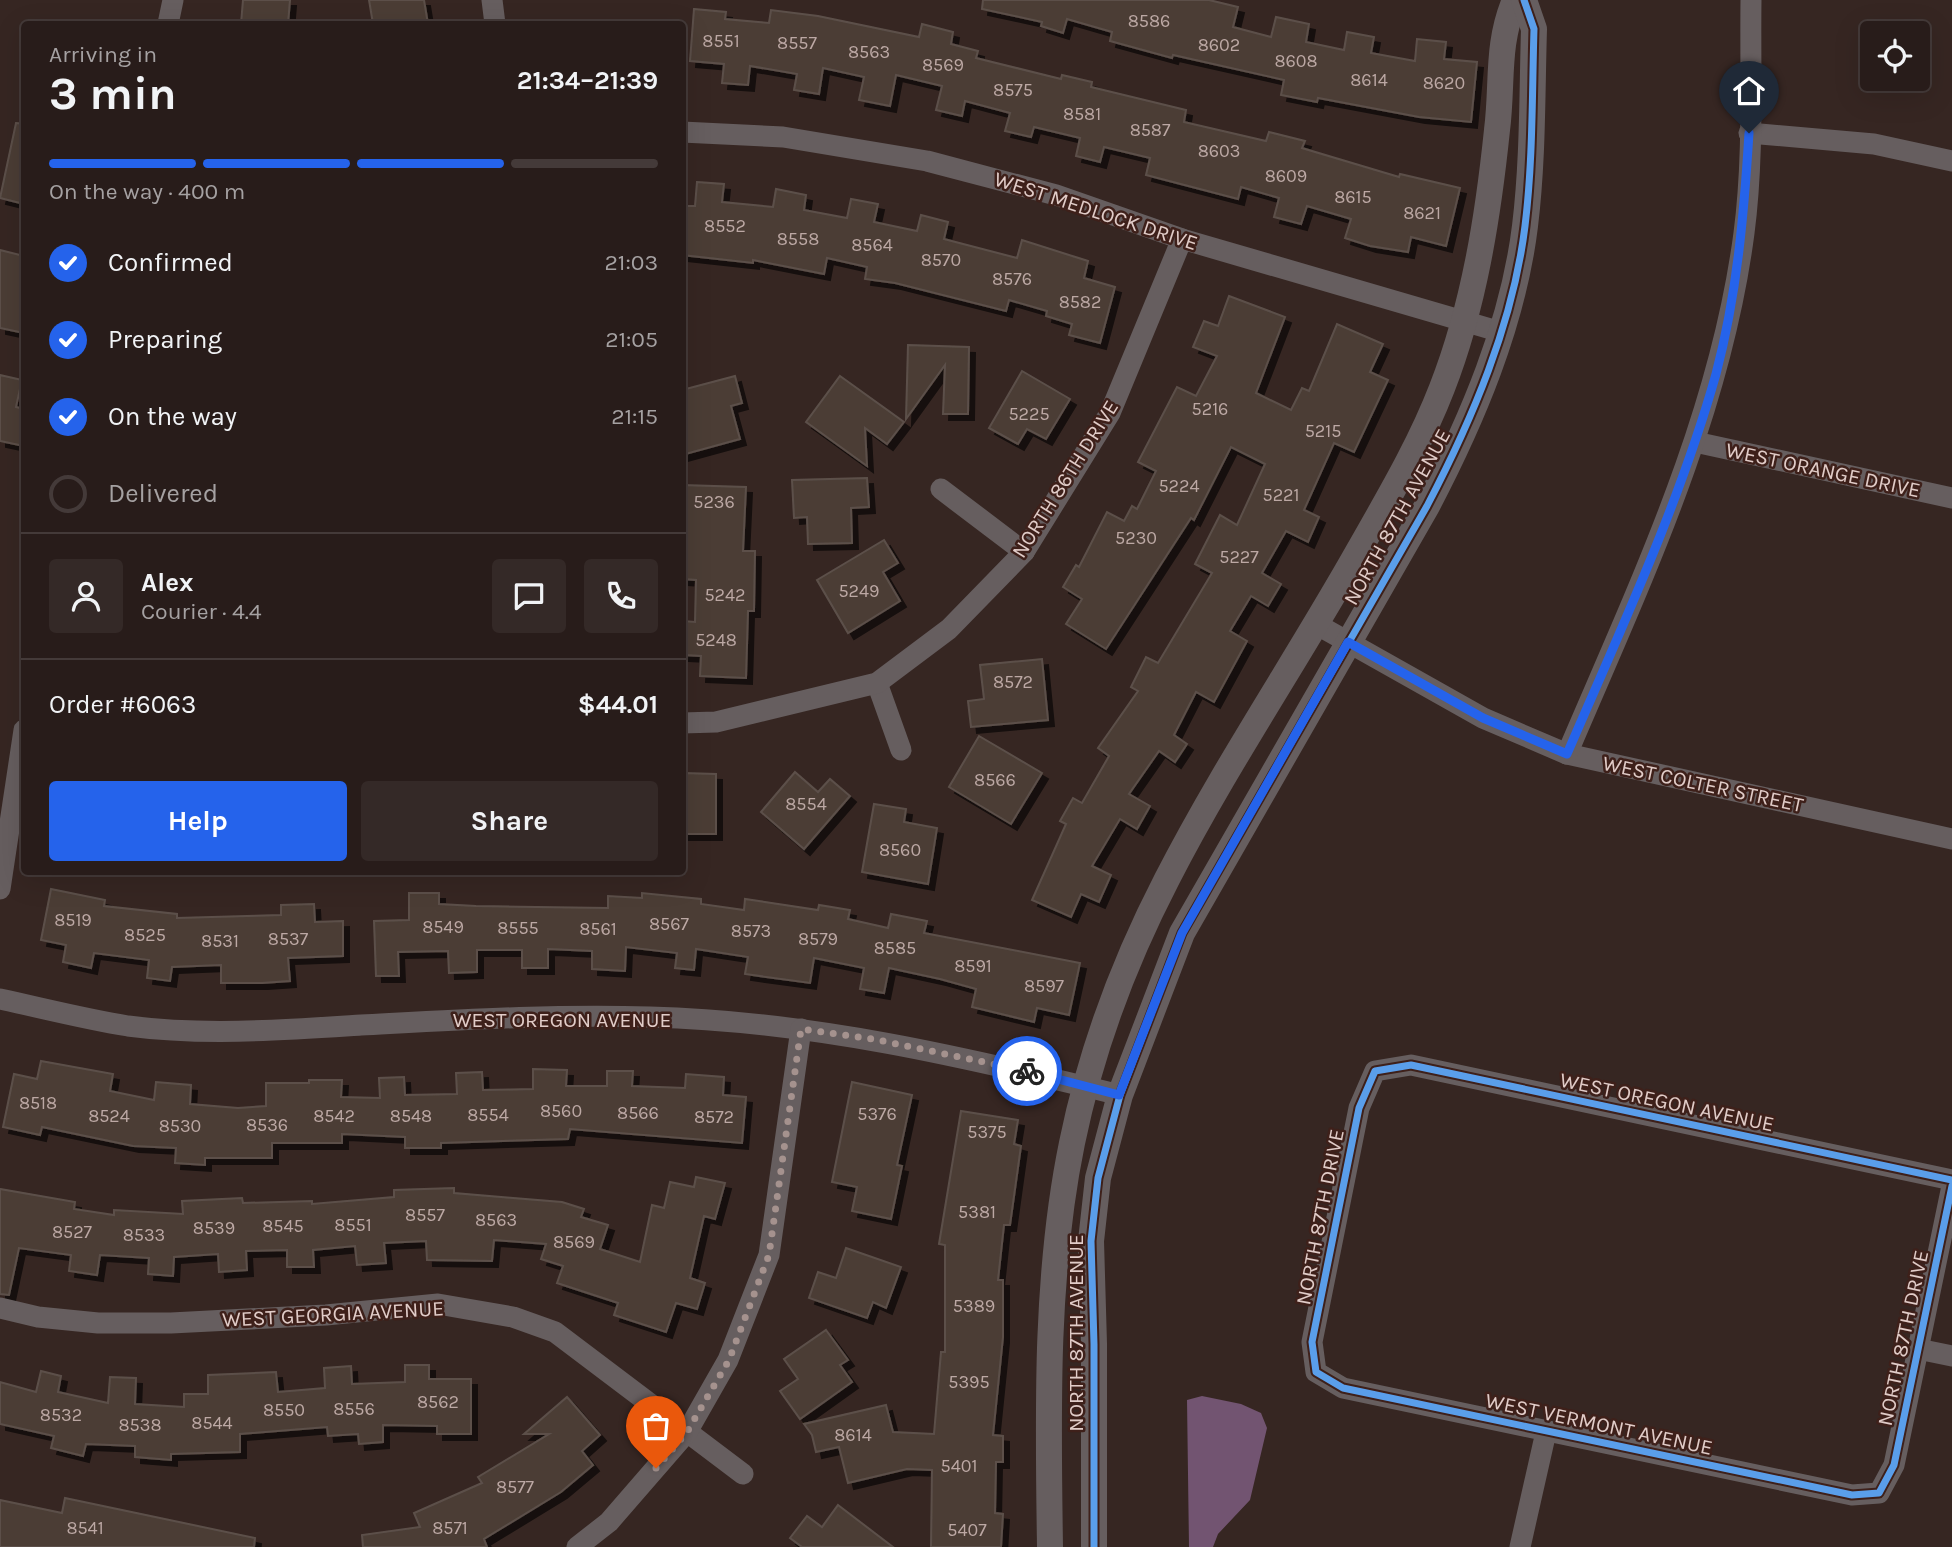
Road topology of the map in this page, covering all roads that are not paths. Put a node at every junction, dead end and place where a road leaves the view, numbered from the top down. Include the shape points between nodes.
1 (173, 0) edge
2 (492, 0) edge
3 (1515, 0) edge
4 (1524, 0) edge
5 (1751, 0) edge
6 (169, 21) edge
7 (495, 21) edge
8 (686, 132) edge
9 (1749, 133) junction
10 (1952, 160) edge
11 (1182, 239) junction
12 (1463, 322) junction
13 (1501, 332) junction
14 (1695, 442) junction
15 (942, 489) dead end
16 (1952, 498) edge
17 (1024, 552) junction
18 (1316, 624) junction
19 (1348, 642) junction
20 (877, 683) junction
21 (686, 723) edge
22 (21, 750) edge
23 (901, 750) dead end
24 (1567, 754) junction
25 (1952, 839) edge
26 (0, 889) edge
27 (0, 999) edge
28 (801, 1029) junction
29 (1375, 1071) joint
30 (1086, 1087) junction
31 (1119, 1095) junction
32 (1952, 1180) edge
33 (1952, 1186) edge
34 (0, 1308) edge
35 (1918, 1349) junction
36 (1952, 1356) edge
37 (1316, 1372) joint
38 (687, 1432) junction
39 (1546, 1432) junction
40 (743, 1474) dead end
41 (1879, 1493) joint
42 (577, 1547) edge
43 (1050, 1547) edge
44 (1094, 1547) edge
45 (1520, 1547) edge

1 - 6 street
2 - 7 street
3 - 12 street, NORTH 87TH AVENUE via 1503,28 1498,125 1485,223
4 - 13 street, NORTH 87TH AVENUE via 1534,29 1526,214
5 - 9 street
8 - 11 street, WEST MEDLOCK DRIVE via 783,137 927,161 1056,195
9 - 10 street via 1874,144
9 - 14 street via 1744,233 1716,372
11 - 12 street, WEST MEDLOCK DRIVE
11 - 17 street, NORTH 86TH DRIVE via 1110,413
12 - 13 street, WEST MEDLOCK DRIVE
12 - 18 street, NORTH 87TH AVENUE via 1420,439
13 - 19 street, NORTH 87TH AVENUE via 1456,450
14 - 16 street, WEST ORANGE DRIVE
14 - 24 street via 1674,504
15 - 17 street
17 - 20 street, NORTH 86TH DRIVE via 949,629
18 - 19 street, WEST COLTER STREET
18 - 30 street, NORTH 87TH AVENUE via 1168,876 1110,1003
19 - 24 street, WEST COLTER STREET via 1483,718
19 - 31 street, NORTH 87TH AVENUE via 1182,933
20 - 21 street via 716,722
20 - 23 street
22 - 26 street
24 - 25 street, WEST COLTER STREET
27 - 28 street, WEST OREGON AVENUE via 129,1026 211,1030 502,1017 652,1017
28 - 30 street, WEST OREGON AVENUE via 949,1054
28 - 38 street via 769,1255 729,1360
29 - 32 street, WEST OREGON AVENUE via 1411,1065
29 - 37 street, NORTH 87TH DRIVE via 1359,1108 1312,1342
30 - 31 street, WEST OREGON AVENUE
30 - 43 street, NORTH 87TH AVENUE via 1068,1167 1054,1299
31 - 44 street, NORTH 87TH AVENUE via 1098,1178 1091,1241
33 - 35 street, NORTH 87TH DRIVE
34 - 38 street, WEST GEORGIA AVENUE via 98,1323 326,1315 438,1304 513,1317 555,1332
35 - 36 street
35 - 41 street, NORTH 87TH DRIVE via 1894,1465
37 - 39 street, WEST VERMONT AVENUE via 1343,1388
38 - 40 street, WEST GEORGIA AVENUE
38 - 42 street via 609,1522
39 - 41 street, WEST VERMONT AVENUE via 1852,1495
39 - 45 street

